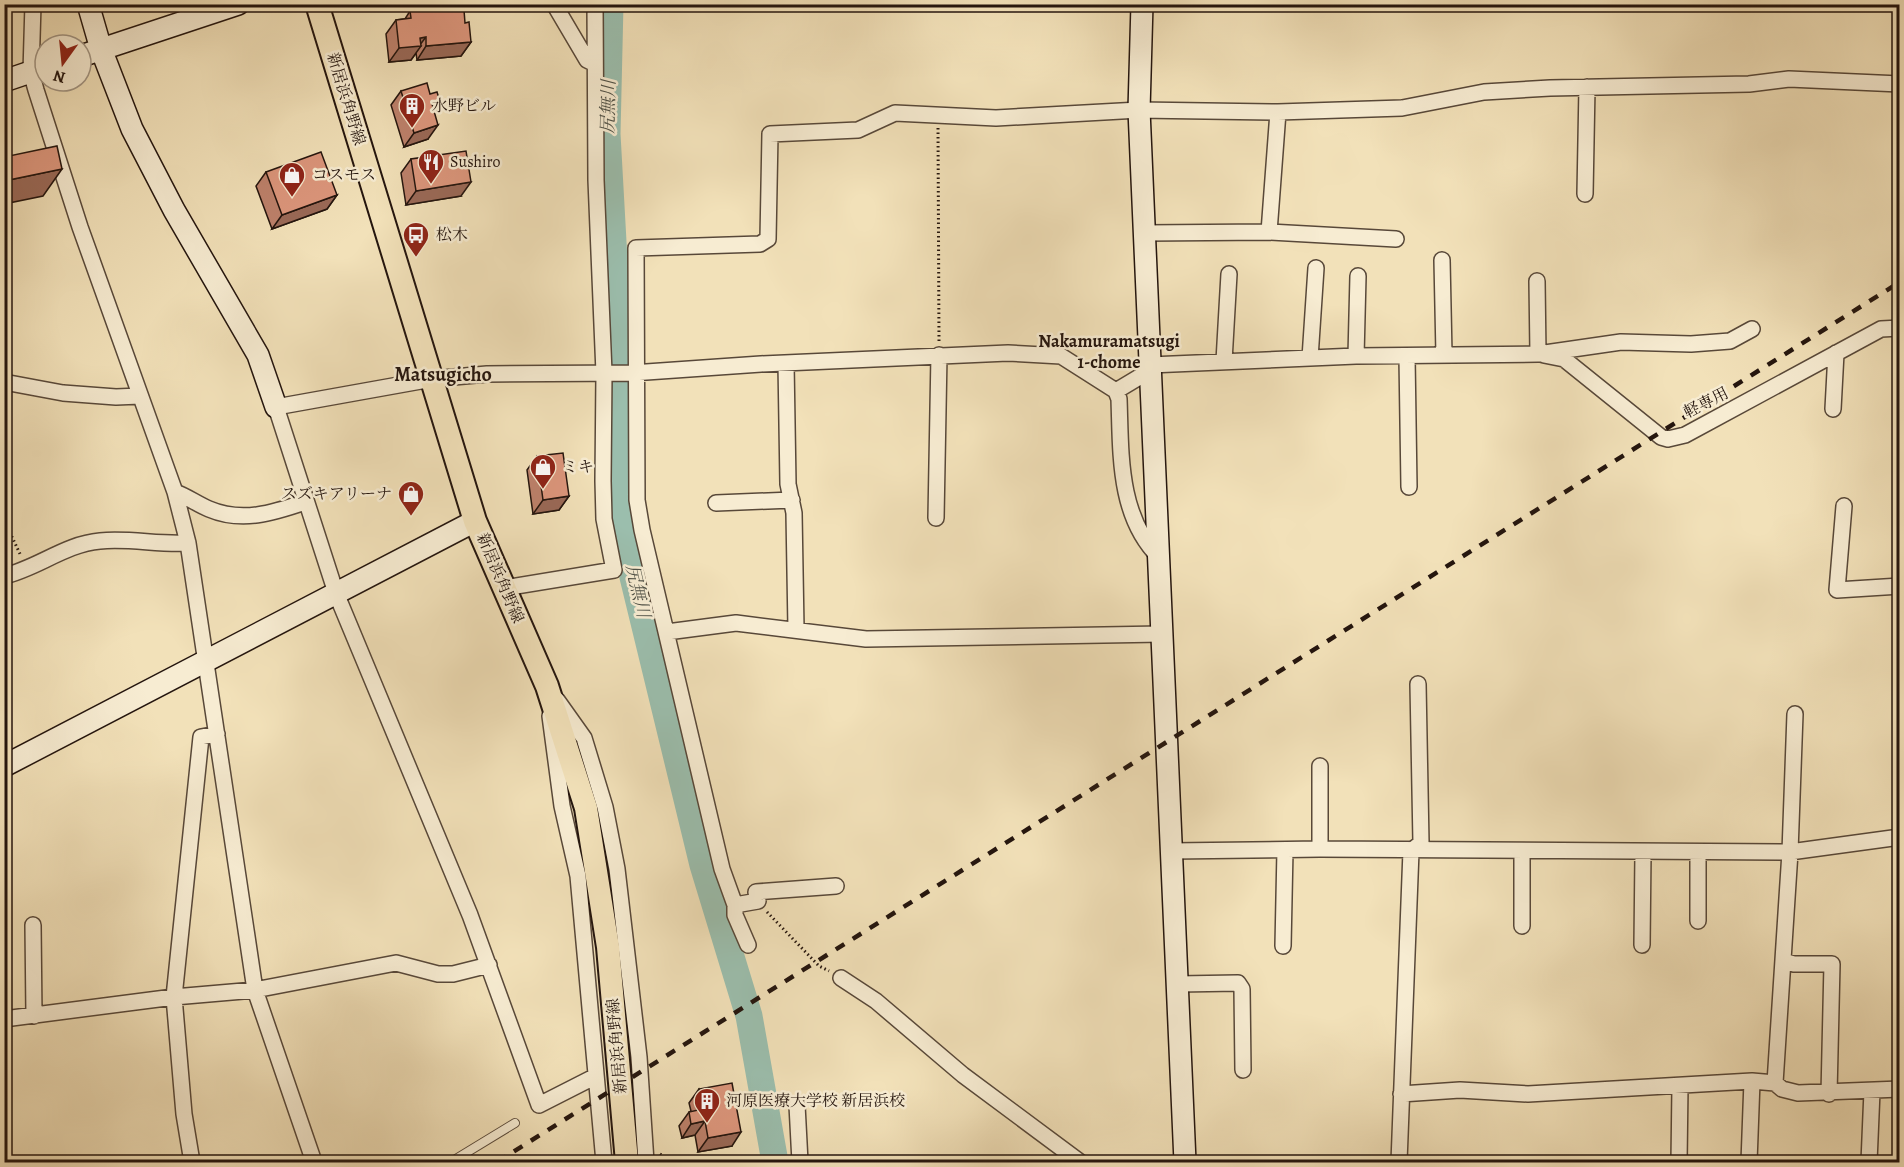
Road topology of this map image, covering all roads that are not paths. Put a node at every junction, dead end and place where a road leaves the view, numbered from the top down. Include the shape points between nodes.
1 (33, 4) edge
2 (88, 4) edge
3 (238, 4) edge
4 (317, 4) edge
5 (554, 4) edge
6 (595, 4) edge
7 (1142, 4) edge
8 (35, 33) edge
9 (90, 33) edge
10 (93, 51) edge
11 (93, 56) edge
12 (595, 64) junction
13 (33, 72) edge
14 (4, 81) edge
15 (1899, 84) edge
16 (1587, 87) junction
17 (44, 93) edge
18 (1139, 110) junction
19 (1278, 112) junction
20 (1585, 194) dead end
21 (1269, 232) junction
22 (1146, 233) junction
23 (1396, 239) dead end
24 (1442, 260) dead end
25 (1316, 268) dead end
26 (1229, 274) dead end
27 (1358, 276) dead end
28 (1536, 281) dead end
29 (1752, 328) dead end
30 (1899, 328) edge
31 (1836, 353) junction
32 (1538, 354) junction
33 (939, 355) junction
34 (1444, 355) junction
35 (1356, 356) junction
36 (1407, 357) junction
37 (1310, 358) junction
38 (1224, 361) junction
39 (786, 363) junction
40 (1150, 365) junction
41 (606, 373) junction
42 (634, 373) junction
43 (432, 378) junction
44 (4, 382) edge
45 (1116, 391) junction
46 (140, 396) junction
47 (276, 407) junction
48 (1833, 409) dead end
49 (1409, 487) dead end
50 (175, 492) junction
51 (792, 500) junction
52 (305, 502) junction
53 (716, 503) dead end
54 (1844, 506) dead end
55 (936, 518) dead end
56 (475, 521) junction
57 (188, 543) junction
58 (1159, 557) junction
59 (4, 576) edge
60 (1899, 586) edge
61 (504, 588) junction
62 (336, 593) junction
63 (796, 629) junction
64 (667, 632) junction
65 (1162, 634) junction
66 (207, 659) junction
67 (1418, 684) dead end
68 (547, 686) junction
69 (1795, 714) dead end
70 (217, 734) junction
71 (4, 766) edge
72 (1320, 766) dead end
73 (1899, 837) edge
74 (1320, 849) junction
75 (1285, 850) junction
76 (1172, 851) junction
77 (1411, 851) junction
78 (1522, 852) junction
79 (1790, 852) junction
80 (1643, 853) junction
81 (1698, 853) junction
82 (836, 886) dead end
83 (735, 905) junction
84 (1698, 921) dead end
85 (33, 925) dead end
86 (1522, 926) dead end
87 (748, 945) dead end
88 (1642, 945) dead end
89 (1283, 946) dead end
90 (1783, 961) junction
91 (489, 965) junction
92 (841, 978) road end
93 (1178, 984) junction
94 (255, 990) junction
95 (174, 997) junction
96 (34, 1016) junction
97 (4, 1019) edge
98 (1243, 1070) dead end
99 (596, 1076) junction
100 (1752, 1081) junction
101 (1775, 1083) junction
102 (1680, 1086) junction
103 (1899, 1089) edge
104 (1872, 1091) junction
105 (1401, 1094) junction
106 (1829, 1094) junction
107 (797, 1105) dead end
108 (515, 1123) dead end
109 (192, 1162) edge
110 (314, 1162) edge
111 (451, 1162) edge
112 (604, 1162) edge
113 (627, 1162) edge
114 (646, 1162) edge
115 (800, 1162) edge
116 (1080, 1162) edge
117 (1185, 1162) edge
118 (1399, 1162) edge
119 (1679, 1162) edge
120 (1749, 1162) edge
121 (1869, 1162) edge

1 - 8 street
2 - 9 street
3 - 10 street
4 - 43 main road, 新居浜角野線
5 - 12 street via 587,60
6 - 12 street
7 - 18 street
11 - 47 street via 174,210 258,355
12 - 41 street via 596,180
13 - 14 street
15 - 16 street via 1789,79 1749,84
16 - 19 street via 1484,93 1402,108
16 - 20 street
17 - 46 street via 80,227
18 - 19 street
18 - 22 street
18 - 42 street via 1007,117 895,114 858,130 770,134 768,238 760,244 636,248
19 - 21 street
21 - 22 street
21 - 23 street
22 - 40 street
24 - 34 street
25 - 37 street
26 - 38 street
27 - 35 street
28 - 32 street
29 - 32 street via 1730,341 1621,342
30 - 31 street, 軽専用 via 1881,329
31 - 32 street, 軽専用 via 1695,430 1668,439 1564,359
31 - 48 street
32 - 34 street
33 - 39 street
33 - 45 street via 1061,356
33 - 55 street
34 - 36 street
35 - 36 street
35 - 37 street
36 - 49 street
37 - 38 street
38 - 40 street
39 - 42 street
39 - 51 street via 788,484
40 - 45 street via 1141,376
40 - 58 street
41 - 42 street
41 - 43 street
41 - 61 street via 604,519 614,570
42 - 64 street via 637,500
43 - 47 street
43 - 56 main road, 新居浜角野線
44 - 46 street via 63,393
45 - 58 street via 1125,486 1133,520 1146,544
46 - 50 street
47 - 52 street
50 - 52 street via 209,509 240,517 270,514
50 - 57 street
51 - 53 street
51 - 63 street
52 - 62 street
54 - 60 street via 1837,590
56 - 61 main road, 新居浜角野線
56 - 62 street
57 - 59 street via 100,541 70,548
57 - 66 street
58 - 65 street
61 - 68 main road, 新居浜角野線
62 - 66 street
62 - 91 street
63 - 64 street via 736,623
63 - 65 street via 866,639
64 - 83 street via 722,869
65 - 76 street
66 - 70 street
66 - 71 street
67 - 77 street via 1420,843
68 - 99 street via 562,806 578,876
68 - 113 main road, 新居浜角野線 via 586,808 608,947
68 - 114 street via 584,738 605,807 625,934
69 - 79 street
70 - 94 street
70 - 95 street via 201,737
72 - 74 street
73 - 79 street
74 - 75 street
74 - 77 street
75 - 76 street
75 - 89 street
76 - 93 street
77 - 78 street
77 - 105 street
78 - 80 street
78 - 86 street
79 - 81 street
79 - 90 street
80 - 81 street
80 - 88 street
81 - 84 street
82 - 83 street via 756,892 758,902
83 - 87 street via 735,915
85 - 96 street
90 - 101 street
90 - 106 street via 1832,964
91 - 94 street via 438,974 396,963
91 - 99 street via 539,1106
92 - 116 street via 876,1001 963,1075
93 - 98 street via 1238,983 1242,989
93 - 117 street
94 - 95 street
94 - 110 street
95 - 96 street
95 - 109 street
96 - 97 street
99 - 112 street
100 - 101 street
100 - 102 street
100 - 120 street
101 - 106 street via 1797,1093
102 - 105 street via 1528,1094 1460,1090
102 - 119 street
103 - 104 street
104 - 106 street
104 - 121 street
105 - 118 street
107 - 115 street
108 - 111 lane

